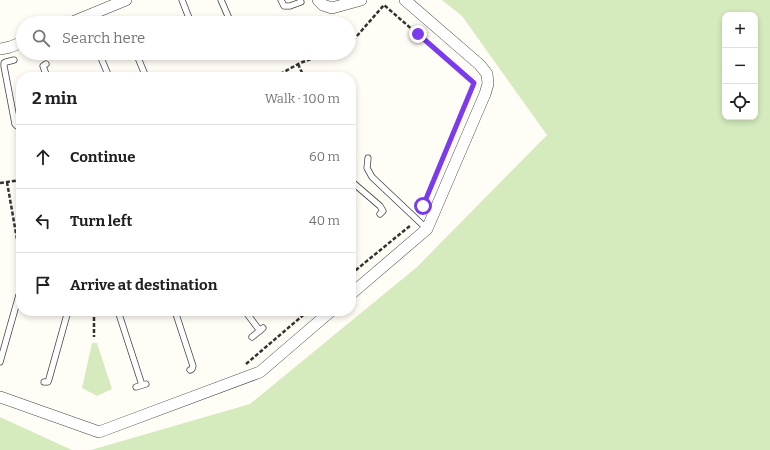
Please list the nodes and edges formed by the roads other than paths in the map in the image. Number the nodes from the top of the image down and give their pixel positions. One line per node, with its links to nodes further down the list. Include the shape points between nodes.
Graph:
1 (126, 0): 9 (street)
2 (182, 0): 10 (lane)
3 (221, 0): 11 (lane)
4 (281, 0): 8 (lane, via 287,7)
5 (318, 0): 6 (street, via 332,8)
6 (361, 0)
7 (405, 0): 25 (street, via 480,65 487,74 488,84 486,94)
8 (301, 2)
9 (87, 16)
10 (188, 16)
11 (228, 16)
12 (16, 45): 13 (street)
13 (0, 49)
14 (14, 60): 21 (lane, via 4,63 4,72)
15 (102, 60): 19 (lane)
16 (139, 60): 20 (lane)
17 (46, 64): 18 (lane, via 43,66)
18 (45, 72)
19 (107, 72)
20 (144, 72)
21 (16, 125)
22 (368, 158): 25 (lane, via 367,168 372,177)
23 (356, 185): 24 (lane, via 380,206)
24 (380, 214)
25 (427, 228): 26 (street)
26 (356, 290)
27 (16, 306): 34 (lane)
28 (67, 316): 36 (lane, via 48,382)
29 (120, 316): 37 (lane, via 144,384)
30 (177, 316): 35 (lane, via 193,366)
31 (249, 316): 33 (lane, via 262,330)
32 (325, 316): 38 (street, via 260,372 99,432)
33 (252, 337)
34 (0, 362)
35 (190, 370)
36 (44, 382)
37 (136, 387)
38 (0, 397)

